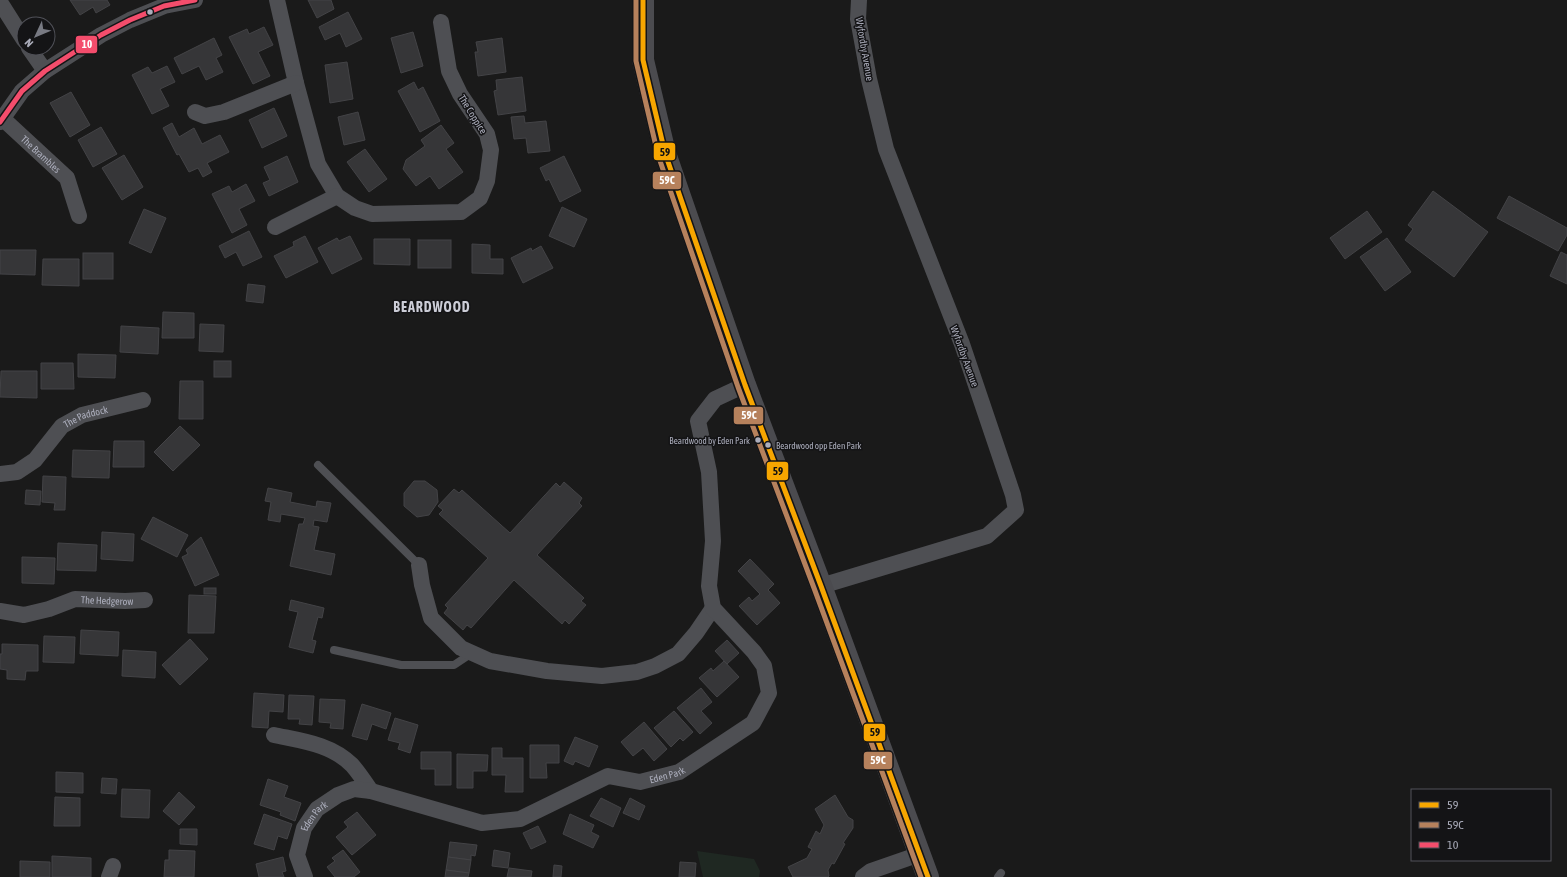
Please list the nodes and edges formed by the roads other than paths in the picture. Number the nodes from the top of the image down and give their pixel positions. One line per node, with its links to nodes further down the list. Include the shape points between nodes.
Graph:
1 (195, 0): 6 (street)
2 (277, 0): 11 (street, The Coppice)
3 (643, 0): 17 (highway, via 643,60 665,154)
4 (859, 0): 22 (street, Wyfordby Avenue, via 858,19 886,149 962,344 1016,510 987,536)
5 (0, 2): 8 (street)
6 (163, 3): 10 (street, via 101,35)
7 (442, 22): 14 (street, The Coppice, via 449,71 460,94 487,134 491,150 487,181 480,198 461,212 372,214 355,208)
8 (16, 27)
9 (35, 56): 10 (street)
10 (45, 71): 13 (street, via 22,91)
11 (296, 83): 12 (street, via 224,112 205,116); 14 (street, The Coppice, via 318,164)
12 (195, 112)
13 (1, 120): 15 (street, The Brambles, via 67,178)
14 (337, 196): 16 (street)
15 (79, 216)
16 (275, 226)
17 (745, 385): 22 (highway); 24 (street, via 714,399 698,421 709,472 713,540 709,586)
18 (143, 400): 20 (street, The Paddock, via 82,415 62,426 35,460 17,472)
19 (318, 465): 21 (lane)
20 (0, 474)
21 (419, 565): 27 (street, via 431,618 461,648)
22 (821, 586): 30 (highway)
23 (145, 600): 25 (street, The Hedgerow, via 75,599 24,616)
24 (713, 608): 27 (street, via 678,654 656,666 637,672 602,676 547,671 490,661); 29 (street, Eden Park, via 764,666 769,692 753,723 679,772 640,782 608,776 520,819 482,823)
25 (0, 611)
26 (334, 650): 27 (lane, via 401,665 454,665)
27 (472, 653)
28 (274, 735): 29 (street, via 324,746 338,753 353,766)
29 (371, 791): 31 (street, Eden Park, via 354,789 338,795 317,809 304,828 298,855)
30 (920, 854): 32 (street, via 871,871); 33 (highway)
31 (304, 877)
32 (863, 877)
33 (928, 877)

